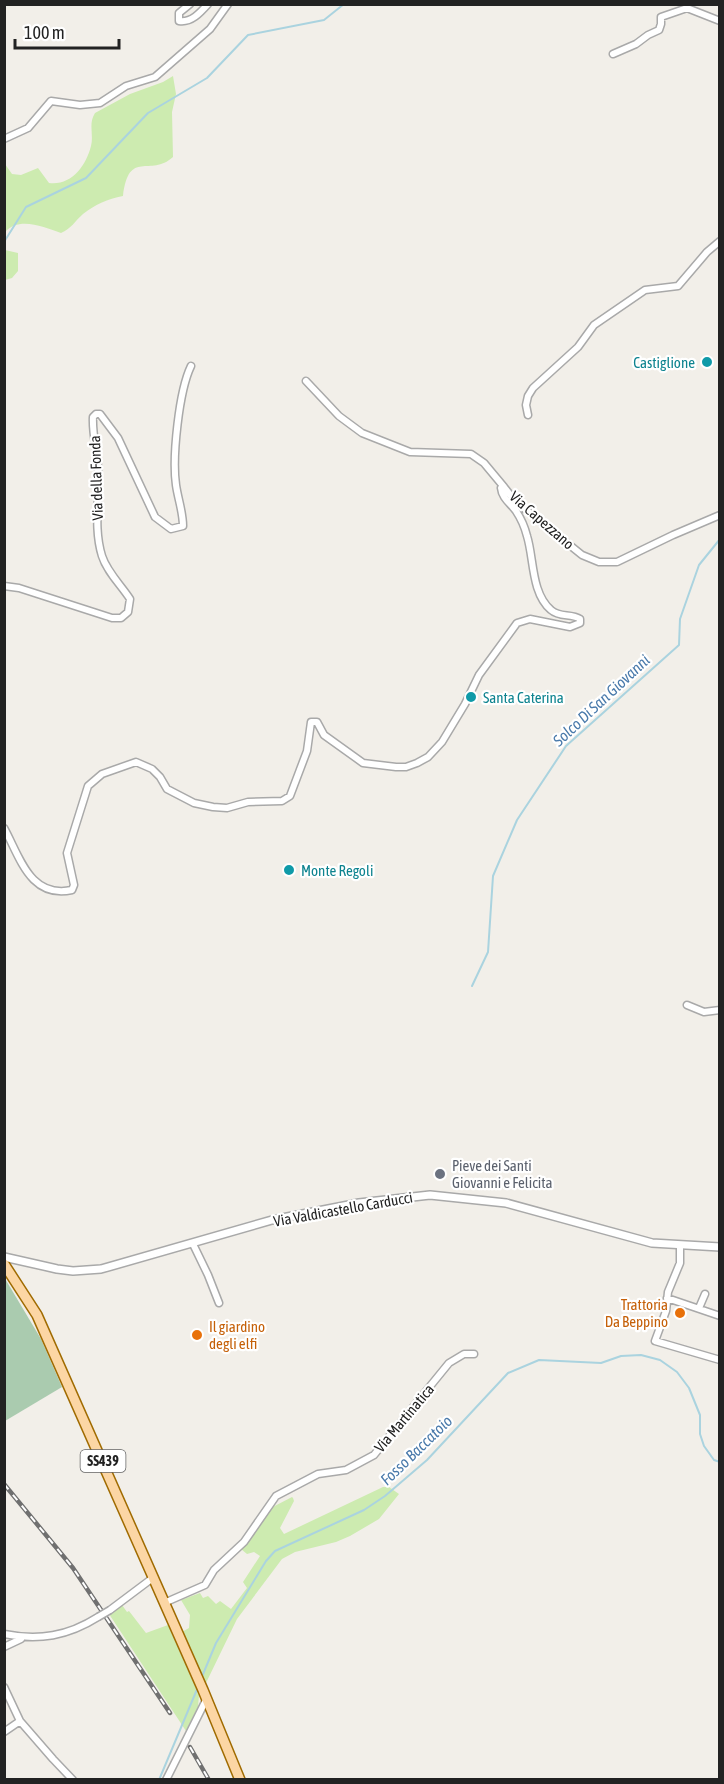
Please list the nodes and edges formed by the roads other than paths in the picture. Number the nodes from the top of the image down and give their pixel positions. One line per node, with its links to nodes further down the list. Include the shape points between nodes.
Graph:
1 (190, 4): 2 (street, via 179,13 179,21 192,18)
2 (208, 4)
3 (228, 4): 6 (street, via 210,29 155,77 126,86 100,103 51,101 28,128)
4 (720, 21): 5 (street, via 687,8 680,10 661,17 659,30)
5 (612, 54)
6 (4, 139)
7 (720, 241): 10 (street, via 678,286 645,290 594,326 578,347 533,388 526,405)
8 (191, 366): 13 (street, Via della Fonda, via 181,402 176,448 175,483 183,526 171,529 155,517 118,438 100,414 93,417 99,540 106,566 130,599 128,612 121,618 112,618)
9 (306, 381): 11 (street, via 339,416 362,433 410,452 471,454)
10 (528, 416)
11 (504, 487): 12 (street, Via Capezzano, via 515,501 582,555 599,562 617,562); 14 (street, Via Capezzano, via 501,492 516,510 527,533 536,582 546,605 560,615 577,617 580,623 570,627 530,619 517,623 479,675 442,742 428,757 406,767 363,763 324,735 317,722 311,722 305,757 290,796 282,801 248,802 227,808 194,803 167,789 152,770 130,763 102,774 88,786 68,853 74,885 64,892 35,882 28,875)
12 (720, 515)
13 (4, 586)
14 (4, 828)
15 (687, 1005): 16 (street, via 704,1012)
16 (720, 1010)
17 (193, 1244): 18 (street, Via Valdicastello Carducci, via 312,1212 430,1195 506,1203 630,1238); 20 (street, Via Valdicastello Carducci, via 87,1271 57,1269); 24 (street)
18 (680, 1246): 19 (street, Via Valdicastello Carducci); 23 (street, via 680,1263)
19 (720, 1247)
20 (4, 1257)
21 (4, 1264): 29 (main road, SS439, via 37,1315)
22 (705, 1294): 25 (street)
23 (667, 1298): 25 (street); 28 (street, via 655,1341)
24 (219, 1303)
25 (699, 1308): 26 (street)
26 (720, 1316)
27 (474, 1354): 30 (street, Via Martinatica, via 464,1354 449,1363 374,1455 346,1470 318,1474 276,1496 244,1542 214,1570 205,1585)
28 (720, 1360)
29 (154, 1577): 30 (main road, SS439); 32 (street, bridge, via 73,1632)
30 (165, 1603): 35 (main road, SS439)
31 (4, 1634): 32 (street)
32 (21, 1638): 33 (street)
33 (4, 1647)
34 (4, 1687): 36 (street)
35 (205, 1694): 39 (street); 40 (main road, SS439)
36 (20, 1721): 37 (street); 38 (street)
37 (4, 1732)
38 (73, 1779)
39 (166, 1779)
40 (240, 1779)

